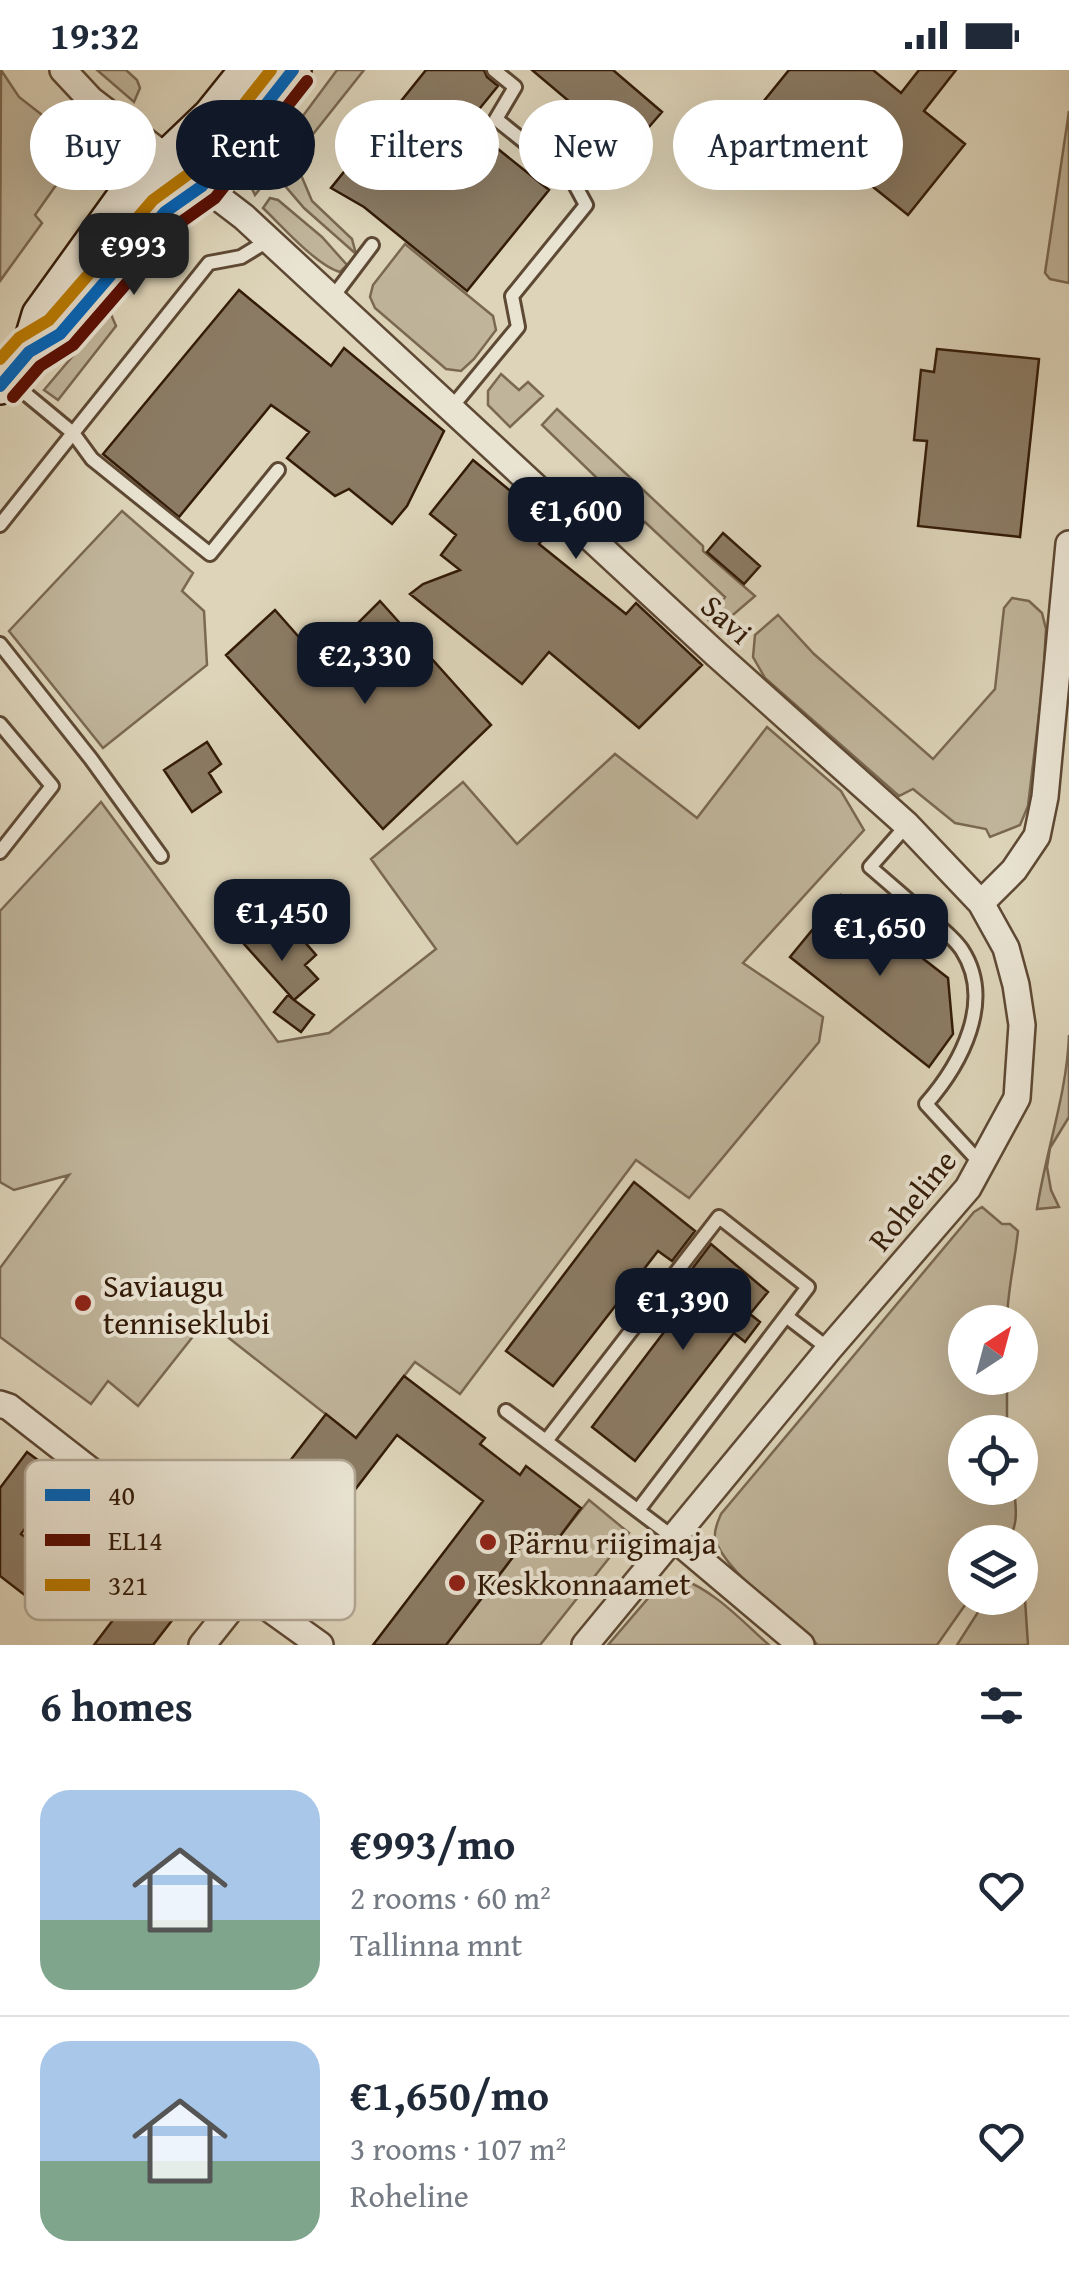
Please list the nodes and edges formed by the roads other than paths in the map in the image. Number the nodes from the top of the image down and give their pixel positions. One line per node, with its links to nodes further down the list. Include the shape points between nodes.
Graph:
1 (63, 70): 6 (street, Savi)
2 (248, 70): 6 (main road)
3 (293, 70): 5 (main road)
4 (494, 70): 14 (lane, via 515,86 496,119 573,181 586,204 512,296 518,326)
5 (269, 100)
6 (166, 159): 7 (street, Savi); 13 (main road, via 132,186 40,315)
7 (176, 166)
8 (196, 190): 13 (main road, via 165,212 60,334)
9 (207, 190): 10 (street, Savi)
10 (269, 240): 12 (street, Savi); 15 (lane, via 241,258 209,263)
11 (372, 246): 12 (lane)
12 (332, 298): 14 (street, Savi)
13 (12, 372): 15 (lane)
14 (451, 408): 21 (street, Savi)
15 (74, 433): 16 (lane, via 92,459 210,554); 17 (lane)
16 (278, 470)
17 (0, 526)
18 (1069, 544): 24 (street, via 1037,836)
19 (0, 644): 23 (lane)
20 (0, 724): 22 (lane, via 52,786)
21 (908, 825): 24 (street, Savi); 25 (lane, via 870,867 961,948 971,970 976,998 967,1040 926,1104)
22 (0, 852)
23 (161, 856)
24 (981, 903): 25 (street, Roheline, via 1006,948 1022,1025 1017,1098)
25 (982, 1165): 27 (street, Roheline)
26 (786, 1316): 27 (lane); 30 (lane, via 808,1287 719,1217); 32 (lane)
27 (829, 1350): 33 (street, Roheline)
28 (3, 1410): 31 (street)
29 (506, 1411): 30 (lane)
30 (546, 1440): 32 (lane)
31 (70, 1460)
32 (639, 1509): 33 (lane)
33 (674, 1538): 38 (street, Roheline); 39 (street)
34 (222, 1620): 36 (street)
35 (285, 1620): 37 (street)
36 (202, 1645)
37 (320, 1645)
38 (585, 1645)
39 (801, 1645)

